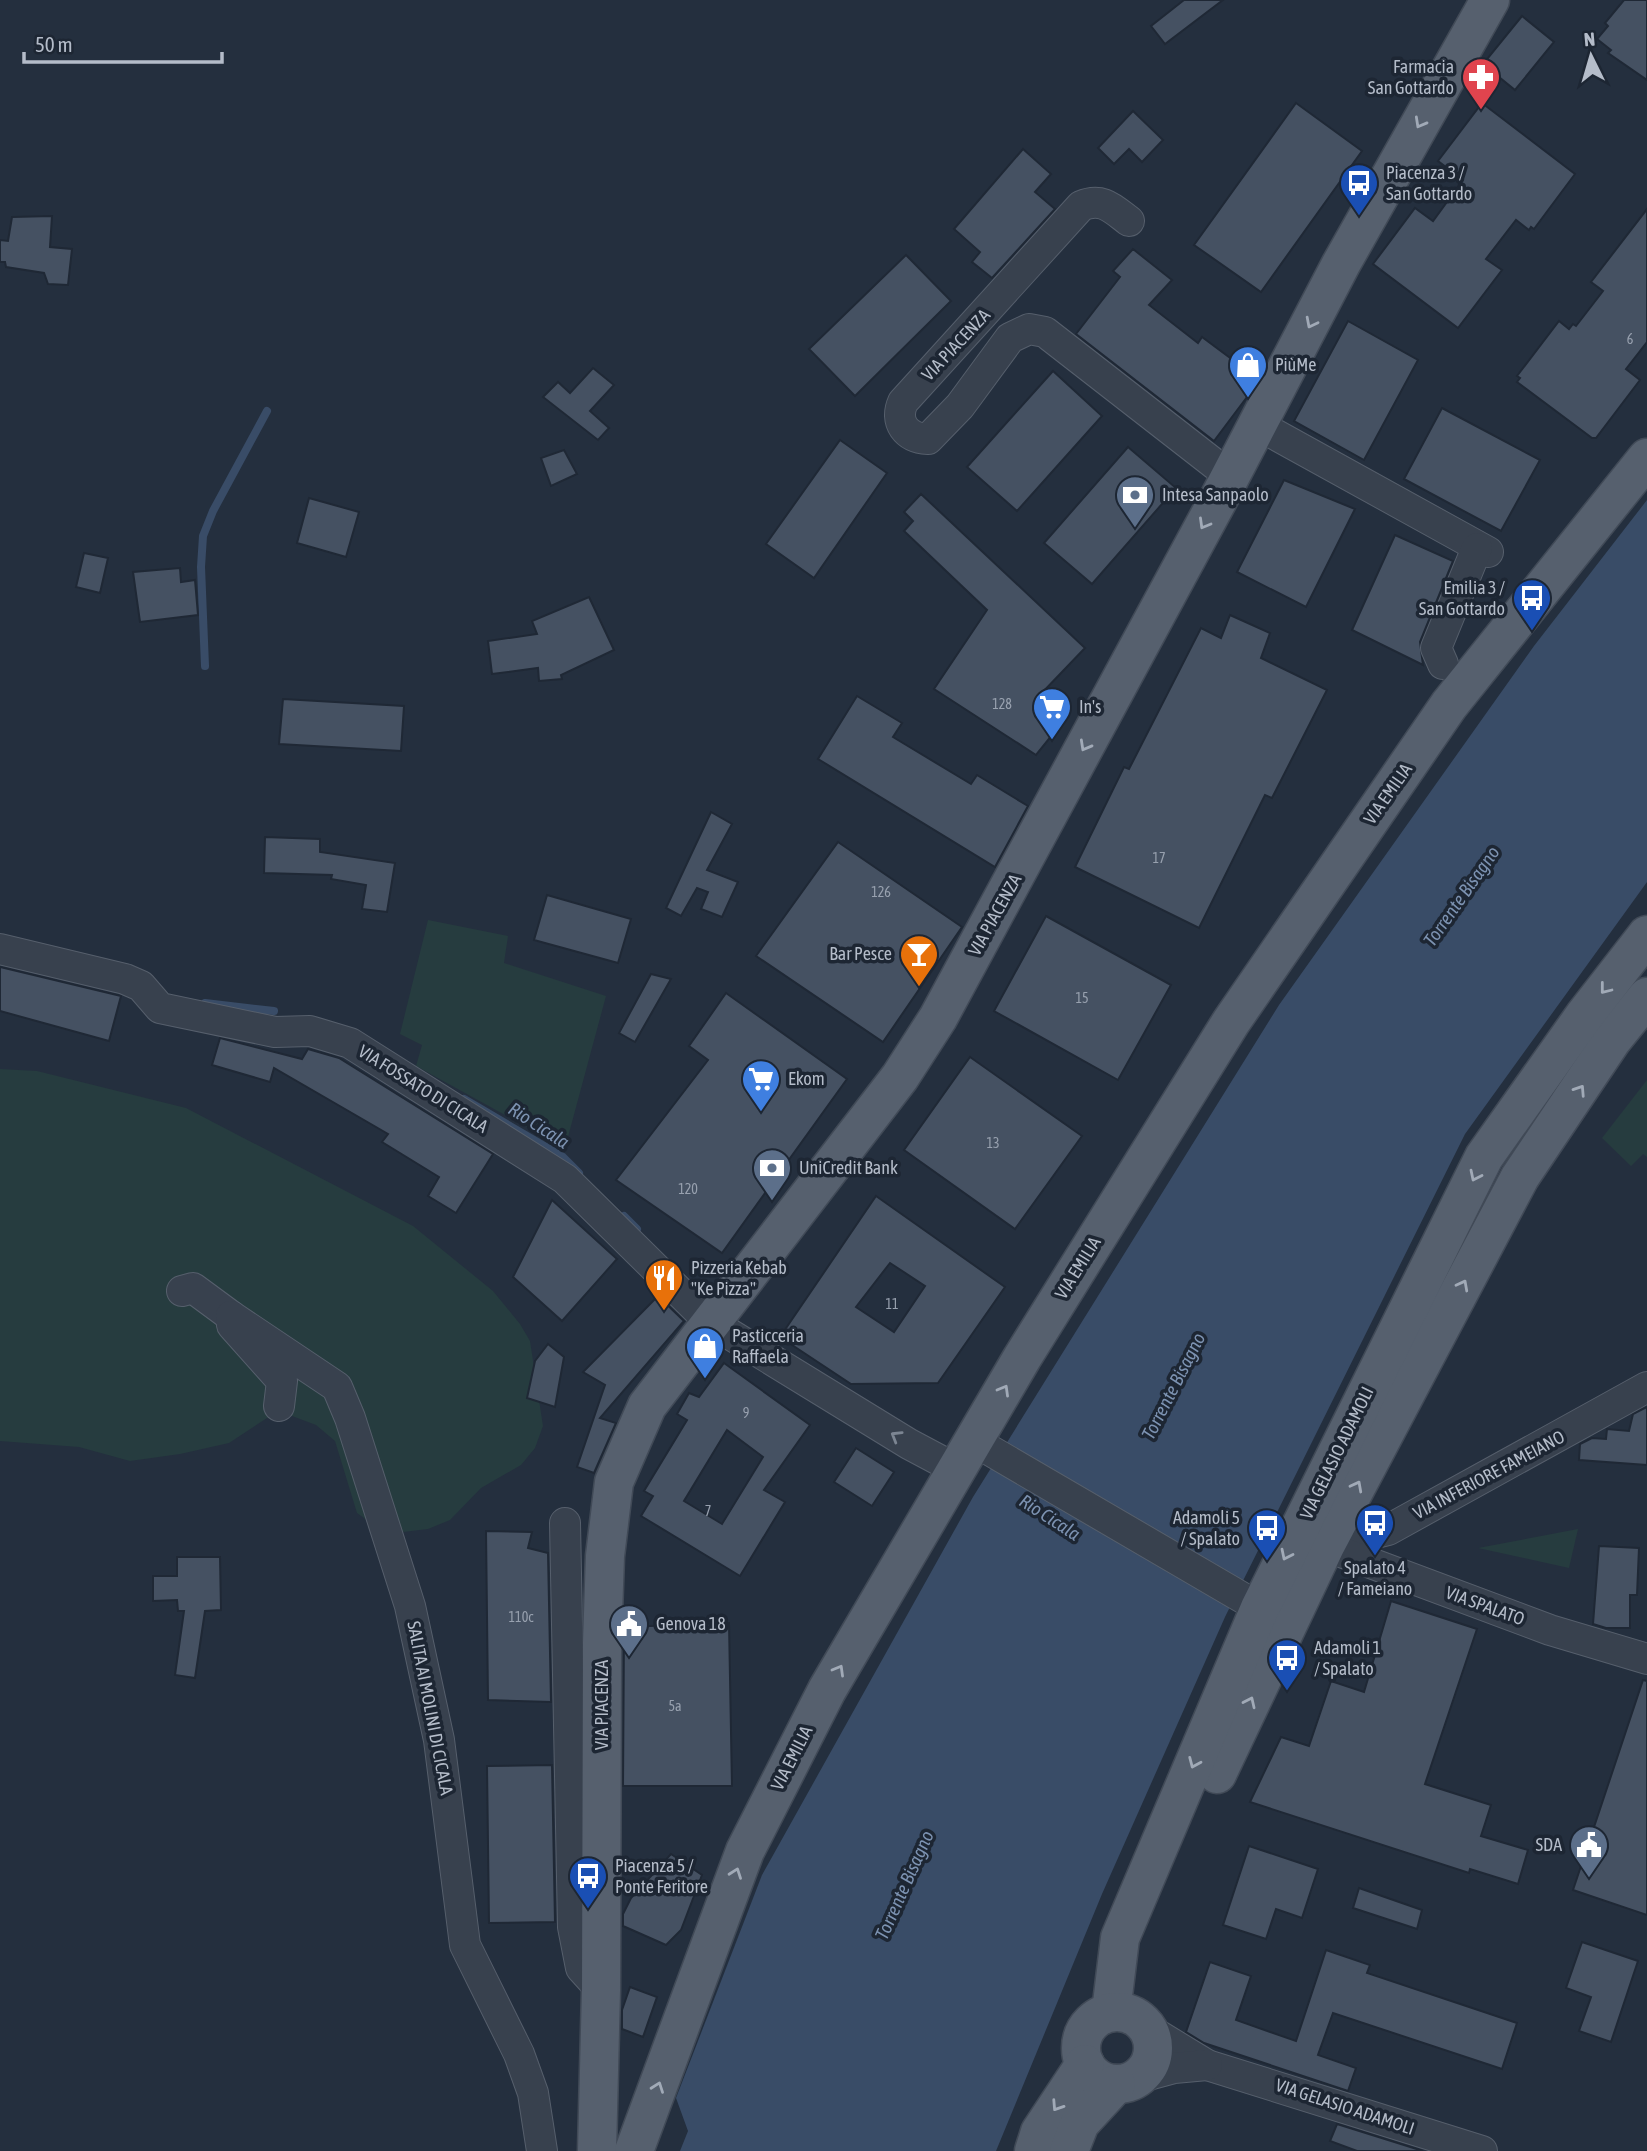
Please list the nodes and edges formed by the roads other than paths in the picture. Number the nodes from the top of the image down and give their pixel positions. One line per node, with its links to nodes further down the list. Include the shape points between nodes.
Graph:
1 (1490, 0): 3 (main road, VIA PIACENZA, one-way to 3, via 1341,264)
2 (1129, 221): 5 (street, VIA PIACENZA, via 1107,204 1094,201 1081,206 903,402 901,425 912,436 928,439 960,406 1010,338 1029,329 1045,332)
3 (1258, 425): 5 (main road, VIA PIACENZA); 6 (street, via 1483,550 1436,648)
4 (1647, 458): 15 (main road, VIA EMILIA, one-way to 4, via 1239,1010 1449,705)
5 (1230, 476): 12 (main road, VIA PIACENZA, one-way to 12, via 938,1018 900,1077)
6 (1443, 663)
7 (1647, 935): 18 (main road, VIA GELASIO ADAMOLI, one-way to 18, via 1484,1157)
8 (0, 949): 12 (street, VIA FOSSATO DI CICALA, via 125,979 141,986 160,1008 275,1032 310,1031 350,1044 565,1179)
9 (1647, 997): 17 (main road, VIA GELASIO ADAMOLI, one-way to 9, via 1520,1177 1612,1040)
10 (182, 1291): 11 (street, SALITA AI MOLINI DI CICALA, via 193,1288)
11 (231, 1316): 14 (street, SALITA AI MOLINI DI CICALA, via 232,1325 282,1381); 25 (street, SALITA AI MOLINI DI CICALA, via 337,1387 350,1418 413,1619 439,1740 465,1945 528,2080)
12 (710, 1322): 15 (street, one-way to 12, via 909,1444); 20 (main road, VIA PIACENZA, via 647,1406 614,1482 602,1643)
13 (1647, 1387): 17 (street, VIA INFERIORE FAMEIANO, via 1388,1530)
14 (279, 1406)
15 (977, 1455): 18 (street); 26 (main road, VIA EMILIA, one-way to 15, via 745,1850 827,1690)
16 (565, 1524): 20 (street, VIA PIACENZA, via 573,1927 581,1968)
17 (1325, 1546): 19 (street, VIA SPALATO, via 1550,1630); 21 (main road, VIA GELASIO ADAMOLI, one-way to 17, via 1142,1960 1156,1915 1201,1808)
18 (1251, 1603): 21 (main road, VIA GELASIO ADAMOLI, one-way to 21, via 1121,1938)
19 (1647, 1659)
20 (601, 1990): 24 (main road, VIA PIACENZA)
21 (1132, 2020): 22 (street, VIA GELASIO ADAMOLI); 23 (main road, VIA GELASIO ADAMOLI, via 1153,2054 1148,2067); 23 (main road, via 1097,2017 1083,2036 1081,2047)
22 (1206, 2066): 23 (street, VIA GELASIO ADAMOLI); 29 (street, VIA GELASIO ADAMOLI)
23 (1112, 2075): 27 (main road, VIA GELASIO ADAMOLI, one-way to 27, via 1040,2132); 28 (main road, VIA GELASIO ADAMOLI, via 1080,2123)
24 (597, 2137): 26 (main road, VIA PIACENZA)
25 (542, 2151)
26 (634, 2151)
27 (1034, 2151)
28 (1069, 2151)
29 (1482, 2151)

